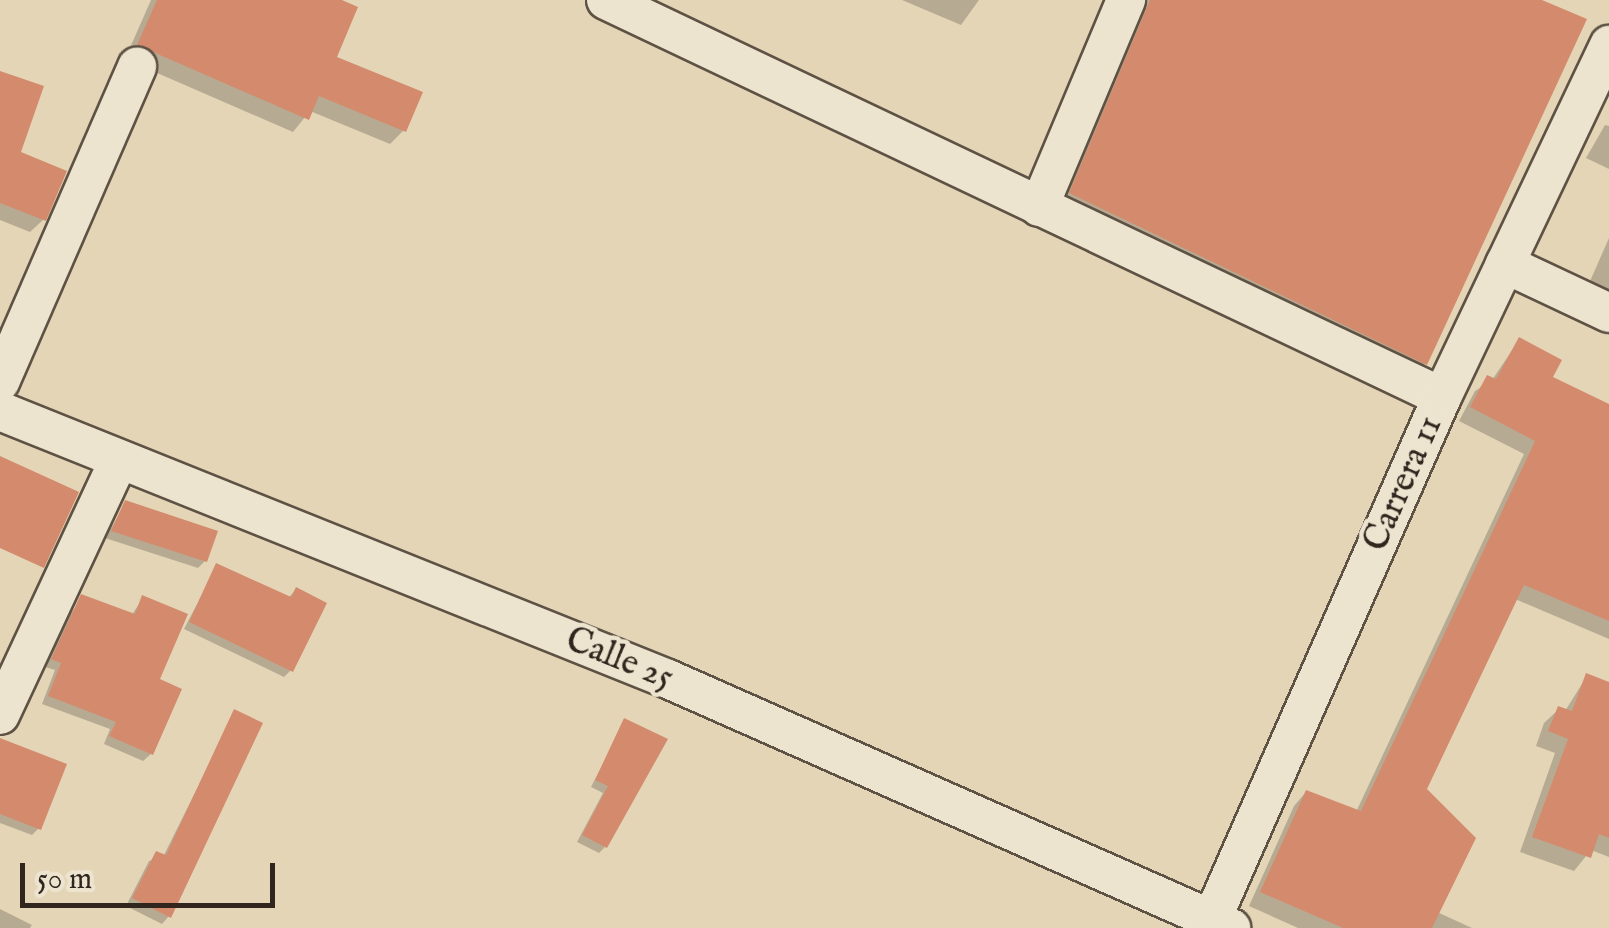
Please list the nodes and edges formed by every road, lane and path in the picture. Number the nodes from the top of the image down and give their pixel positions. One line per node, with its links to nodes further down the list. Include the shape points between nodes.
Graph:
1 (606, 0): 5 (street)
2 (1126, 0): 5 (street)
3 (1609, 45): 6 (street, Carrera 11)
4 (137, 67): 8 (street)
5 (1039, 208): 9 (street)
6 (1505, 264): 7 (street); 9 (street, Carrera 11)
7 (1609, 313)
8 (0, 382)
9 (1442, 397): 13 (street, Carrera 11)
10 (0, 411): 11 (street, Calle 25)
11 (119, 460): 12 (street); 13 (street, Calle 25, via 668,679)
12 (0, 715)
13 (1217, 925)

